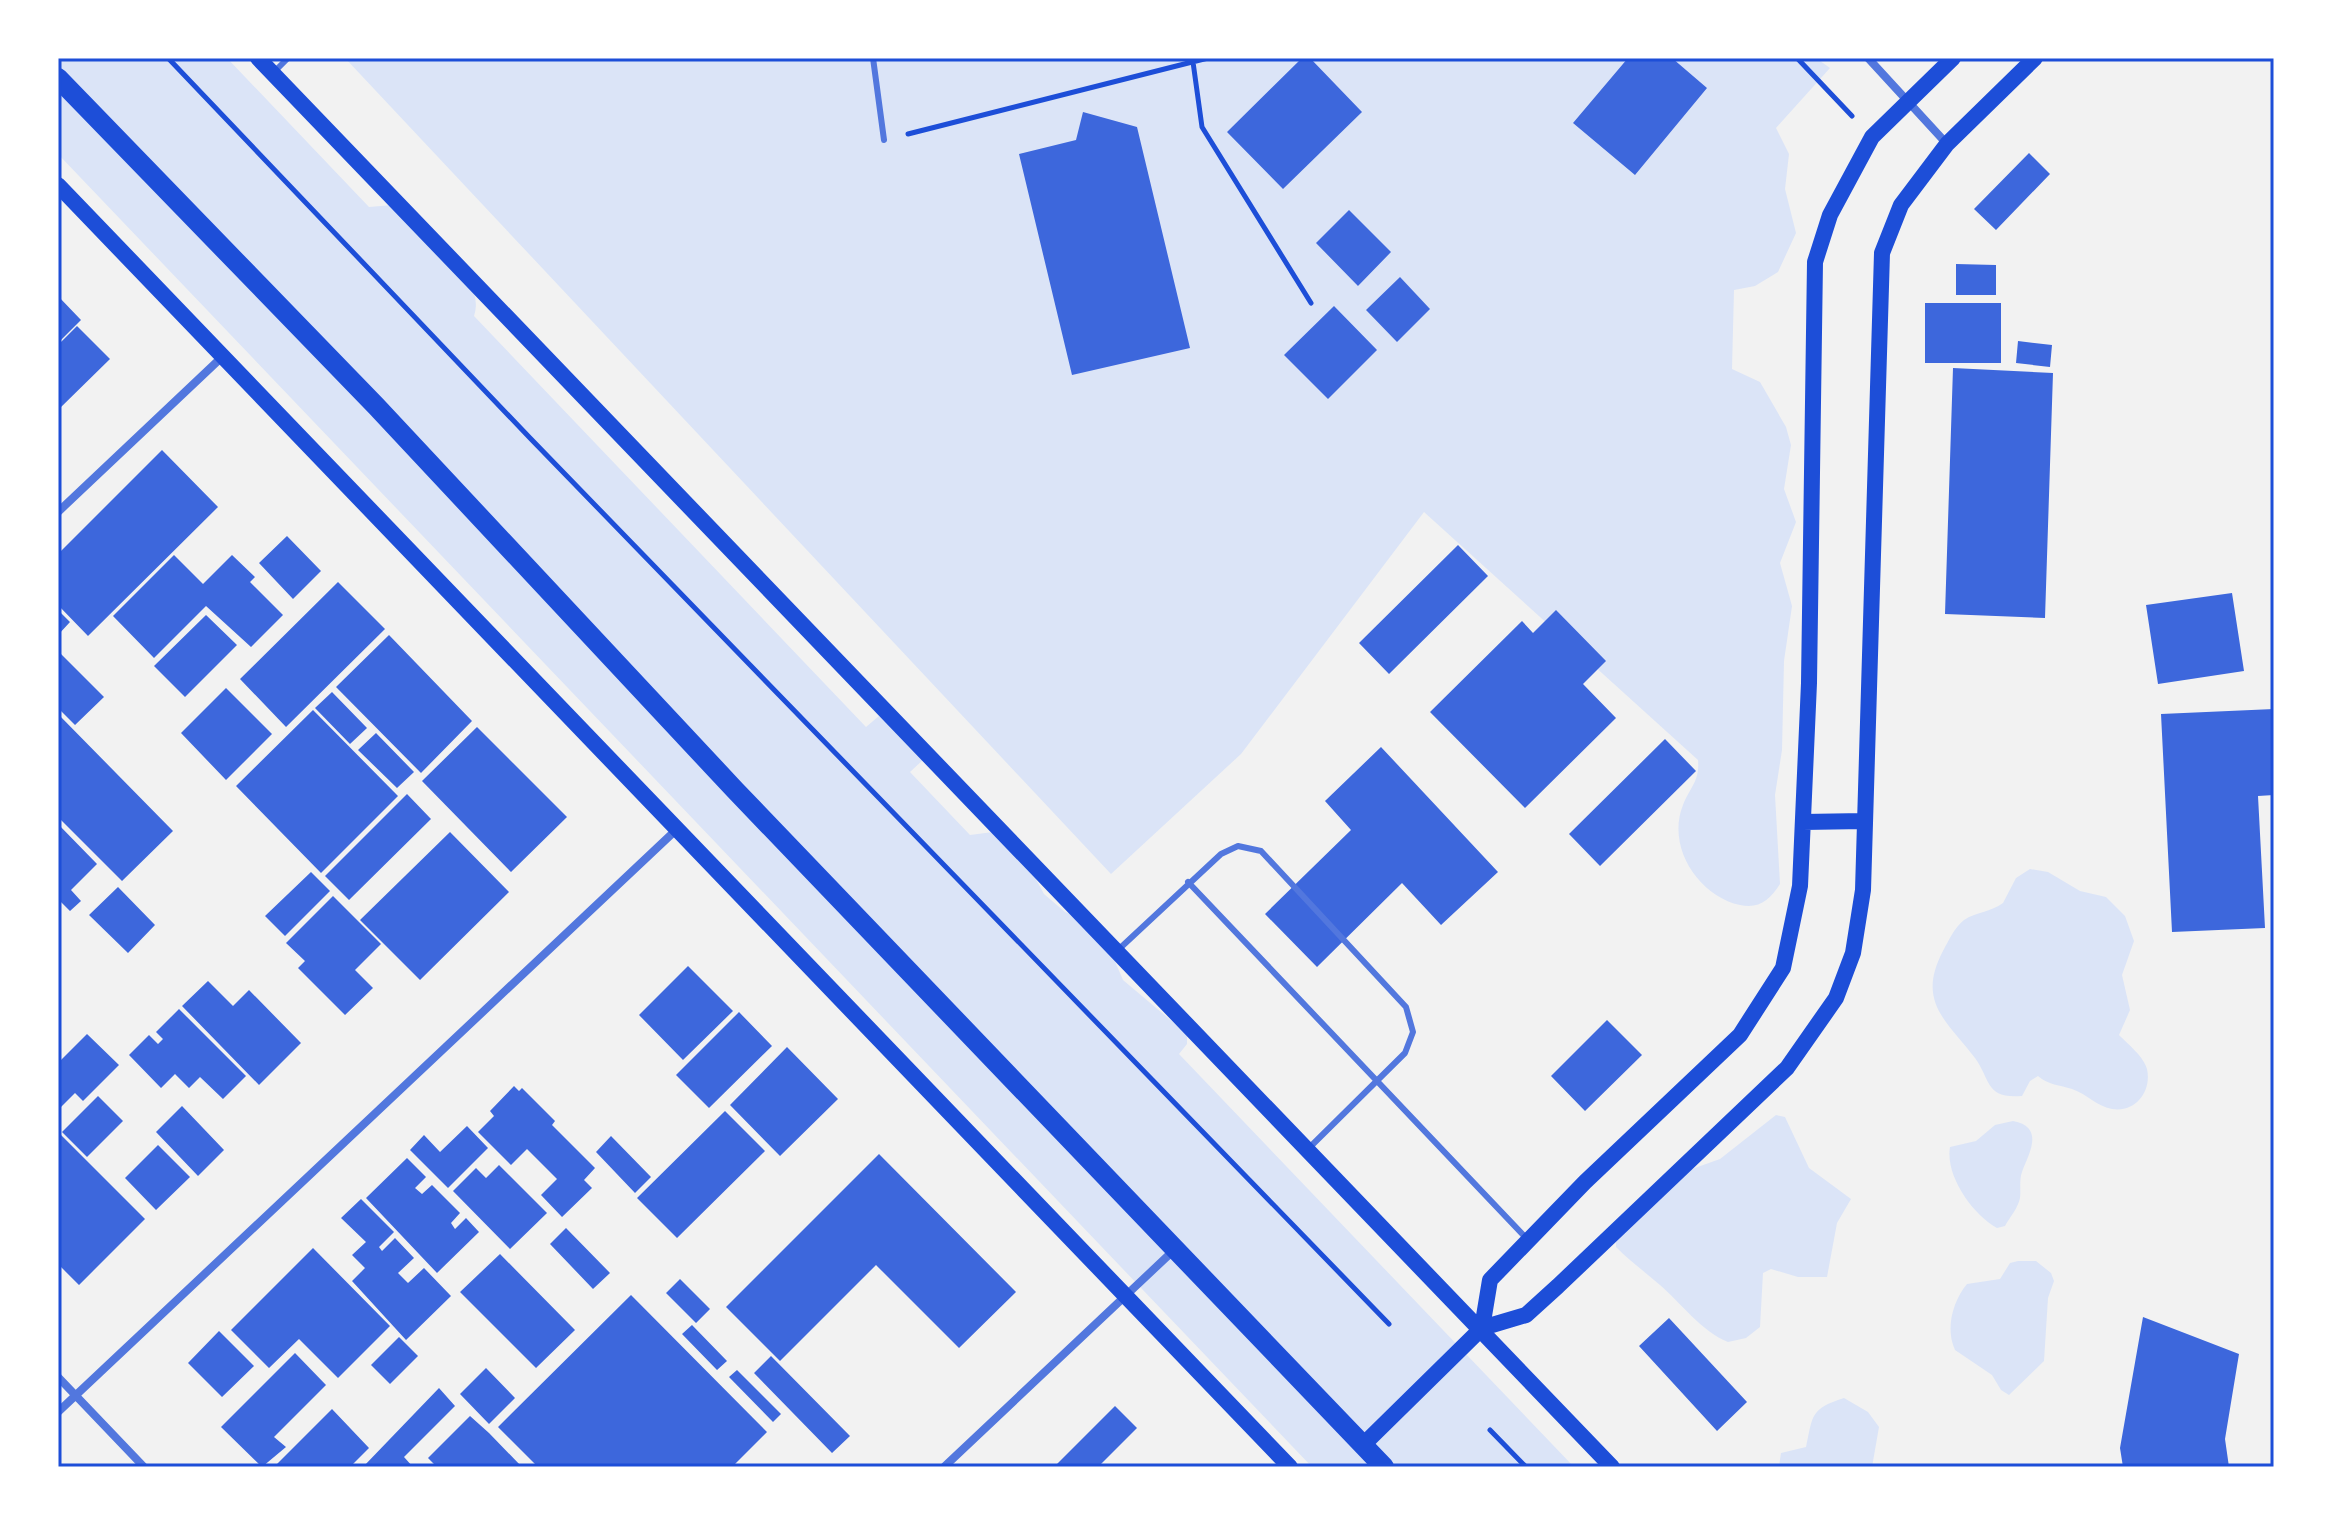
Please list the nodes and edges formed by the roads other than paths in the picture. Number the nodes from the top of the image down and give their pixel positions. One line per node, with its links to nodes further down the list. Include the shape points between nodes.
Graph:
1 (258, 58): 7 (main road)
2 (288, 58): 7 (lane)
3 (873, 58): 10 (lane)
4 (1868, 58): 9 (street)
5 (1953, 58): 9 (main road)
6 (2035, 58): 11 (main road)
7 (273, 73): 19 (main road)
8 (58, 78): 23 (main road)
9 (1909, 102): 11 (street); 16 (main road, via 1872,137 1830,215 1815,262)
10 (884, 140)
11 (1947, 144): 15 (main road, via 1901,205 1882,253)
12 (58, 185): 13 (main road)
13 (222, 357): 14 (street); 17 (main road)
14 (58, 512)
15 (1864, 821): 16 (main road); 25 (main road, via 1863,890 1853,953 1836,998 1787,1068 1526,1315)
16 (1803, 822): 22 (main road, via 1800,886 1783,968 1740,1035)
17 (676, 830): 24 (main road); 27 (street)
18 (1188, 882): 19 (lane); 20 (lane); 20 (lane, via 1238,846 1261,851 1295,885 1406,1007 1413,1032 1405,1053)
19 (1117, 951): 21 (main road)
20 (1378, 1081): 21 (lane); 22 (lane)
21 (1308, 1149): 25 (main road)
22 (1527, 1239): 25 (main road, via 1490,1280)
23 (1175, 1249): 24 (street); 29 (main road)
24 (1123, 1296): 31 (street); 32 (main road)
25 (1482, 1328): 29 (main road); 34 (main road)
26 (58, 1377): 27 (street)
27 (75, 1395): 28 (street); 30 (street)
28 (58, 1412)
29 (1363, 1445): 33 (main road)
30 (144, 1467)
31 (944, 1467)
32 (1290, 1467)
33 (1384, 1467)
34 (1612, 1467)

